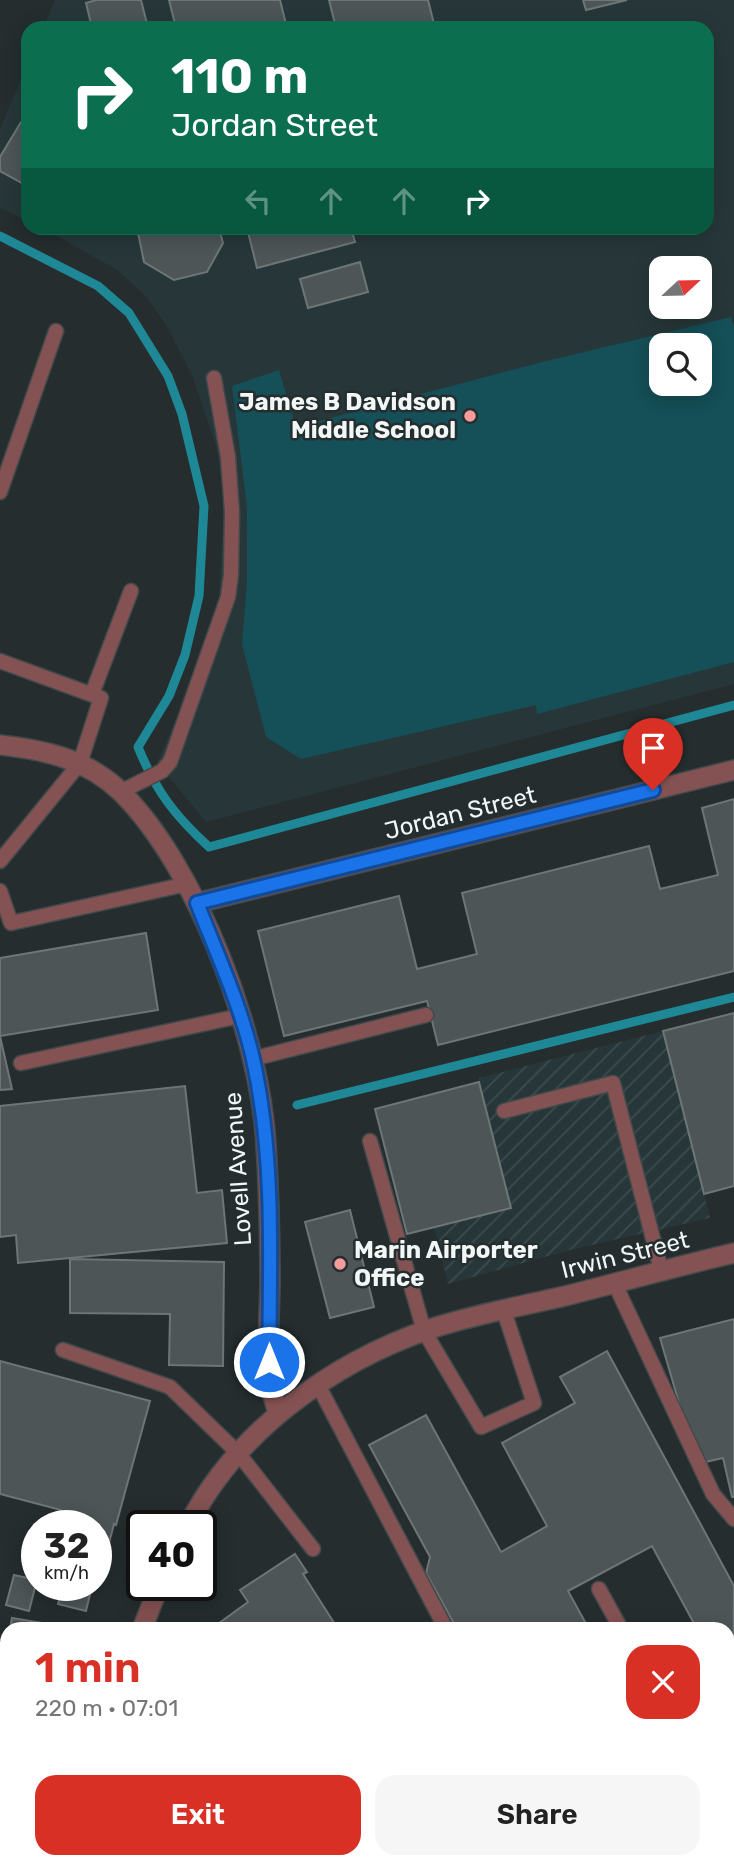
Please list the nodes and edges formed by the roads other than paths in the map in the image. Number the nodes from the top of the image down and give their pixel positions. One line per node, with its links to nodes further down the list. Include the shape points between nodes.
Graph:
1 (56, 331): 3 (lane)
2 (214, 378): 10 (lane, via 233,512 228,597 170,762 162,771)
3 (0, 492)
4 (131, 592): 6 (lane)
5 (0, 661): 6 (lane)
6 (92, 694): 8 (lane, via 101,698)
7 (0, 745): 8 (street, Lovell Avenue, via 45,750)
8 (80, 764): 10 (street, Lovell Avenue); 11 (lane)
9 (734, 769): 14 (street, Jordan Street)
10 (120, 792): 12 (street, Lovell Avenue)
11 (0, 861)
12 (187, 884): 13 (lane, via 11,923); 14 (street, Lovell Avenue)
13 (0, 891)
14 (197, 903): 16 (street, Lovell Avenue)
15 (426, 1015): 17 (lane)
16 (240, 1016): 17 (street, Lovell Avenue); 18 (lane)
17 (253, 1059): 28 (street, Lovell Avenue, via 266,1153 269,1388)
18 (21, 1063)
19 (504, 1111): 22 (lane, via 613,1083)
20 (370, 1141): 25 (lane)
21 (734, 1253): 22 (street, Irwin Street)
22 (661, 1270): 23 (street, Irwin Street)
23 (615, 1284): 24 (street, Irwin Street); 31 (lane, via 713,1494)
24 (504, 1311): 25 (street, Irwin Street); 25 (lane, via 534,1403 481,1427)
25 (424, 1331): 27 (street, Irwin Street, via 366,1356)
26 (63, 1350): 29 (lane, via 170,1387)
27 (318, 1385): 28 (street, Irwin Street); 36 (lane)
28 (278, 1413): 29 (street, Irwin Street)
29 (239, 1454): 30 (street, Irwin Street); 32 (lane)
30 (196, 1510)
31 (734, 1519)
32 (313, 1549)
33 (599, 1589): 37 (lane)
34 (153, 1601): 35 (street)
35 (145, 1622)
36 (442, 1622)
37 (617, 1622)

